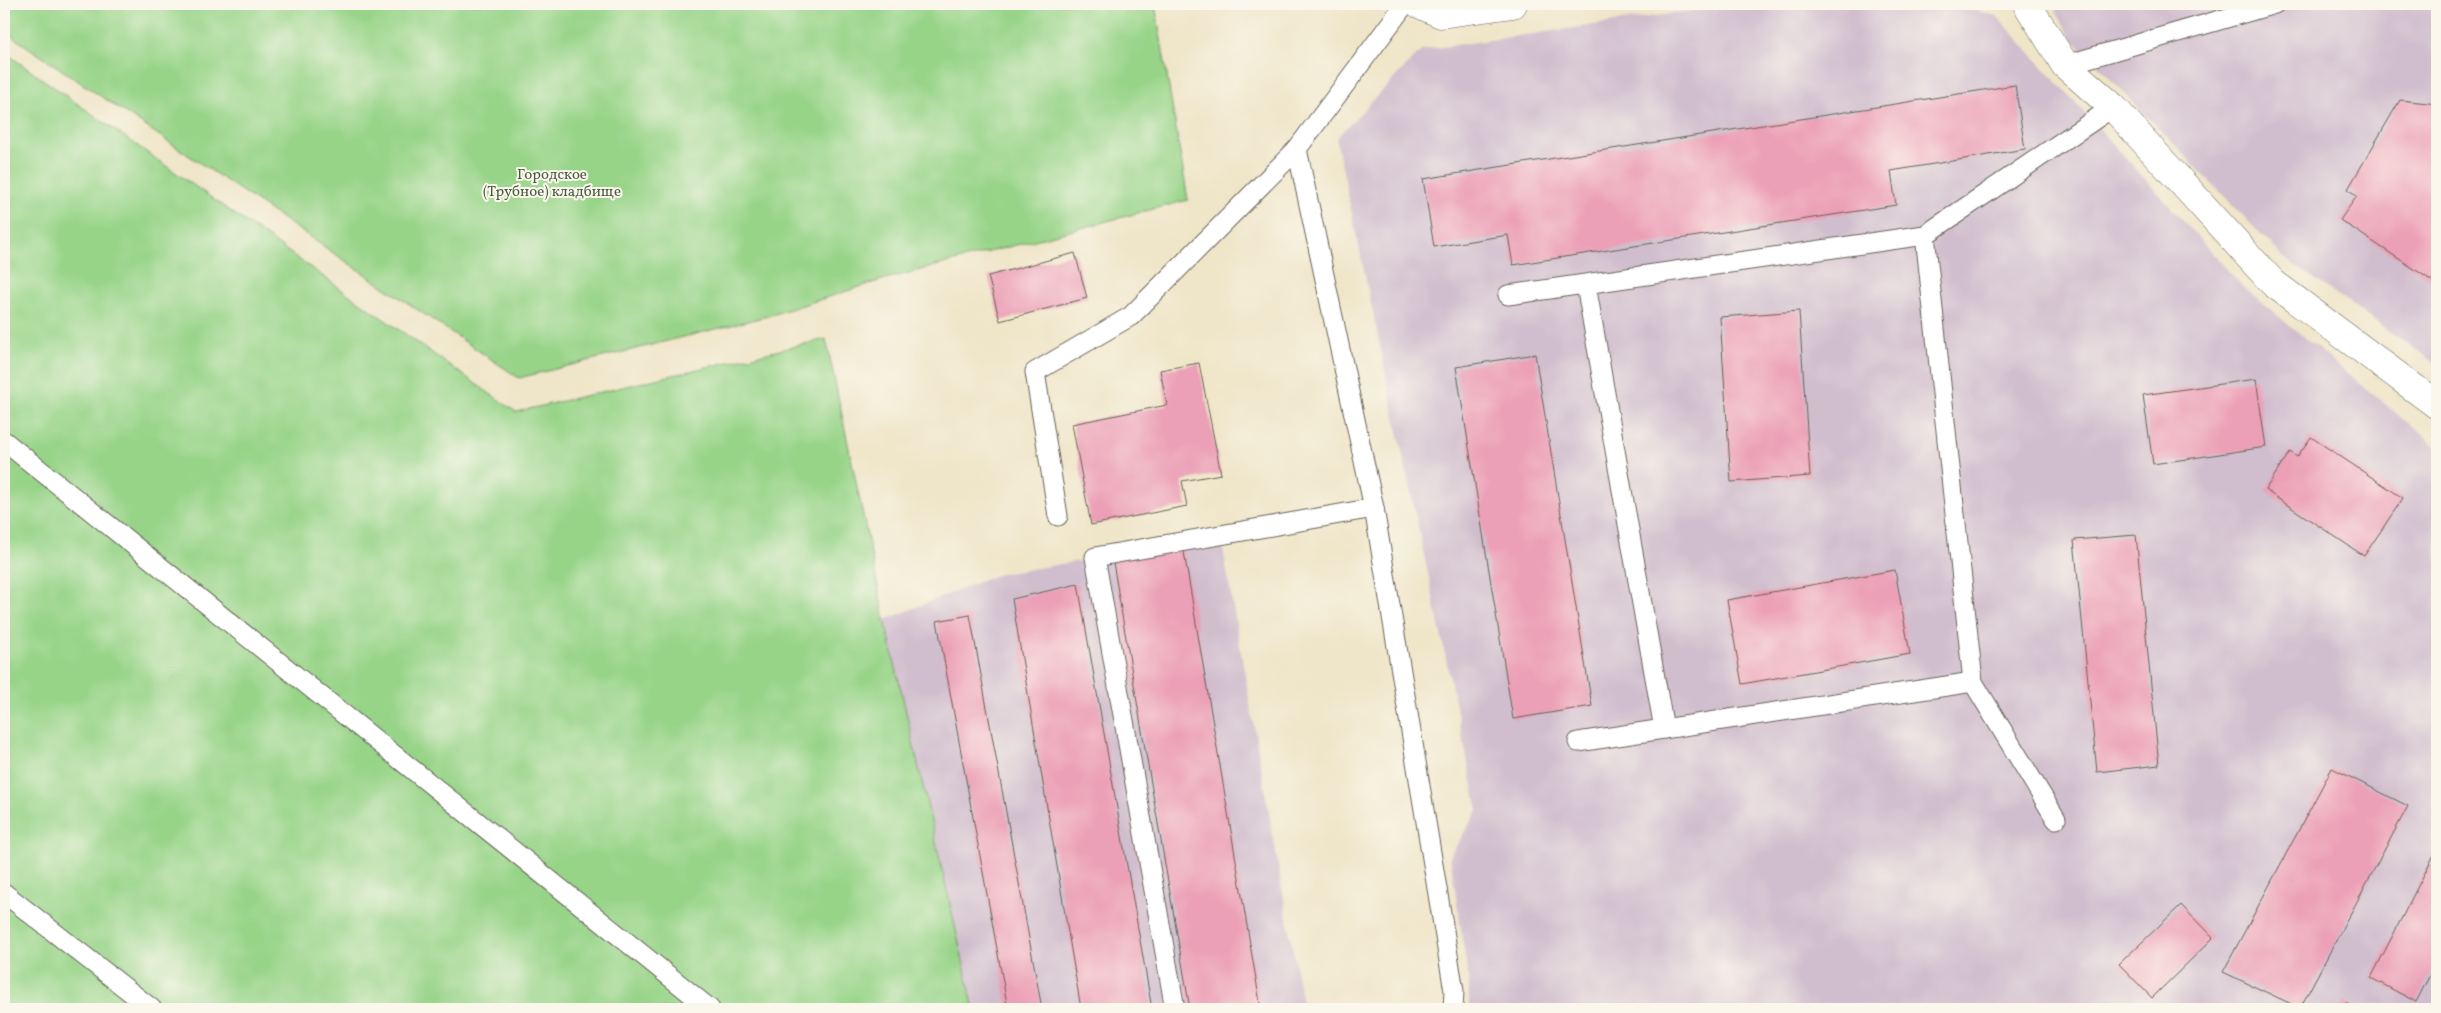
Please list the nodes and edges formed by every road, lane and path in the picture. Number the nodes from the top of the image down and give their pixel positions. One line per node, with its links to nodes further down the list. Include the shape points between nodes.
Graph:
1 (1405, 4): 8 (lane)
2 (1419, 4): 3 (street, via 1441,14)
3 (1513, 4)
4 (2027, 4): 6 (street)
5 (2275, 4): 6 (lane)
6 (2065, 65): 7 (street)
7 (2113, 107): 9 (lane); 12 (street, via 2273,283)
8 (1297, 149): 14 (lane); 15 (lane, via 1131,316 1035,372)
9 (1925, 235): 10 (lane); 16 (lane)
10 (1586, 285): 11 (lane); 17 (lane)
11 (1508, 296)
12 (2437, 405)
13 (4, 441): 22 (lane)
14 (1374, 508): 23 (lane, via 1095,556); 24 (lane, via 1454,991)
15 (1058, 516)
16 (1973, 682): 17 (lane); 19 (lane)
17 (1664, 729): 18 (lane)
18 (1578, 742)
19 (2056, 819)
20 (4, 893): 21 (lane)
21 (152, 1009)
22 (710, 1009)
23 (1175, 1009)
24 (1453, 1009)

